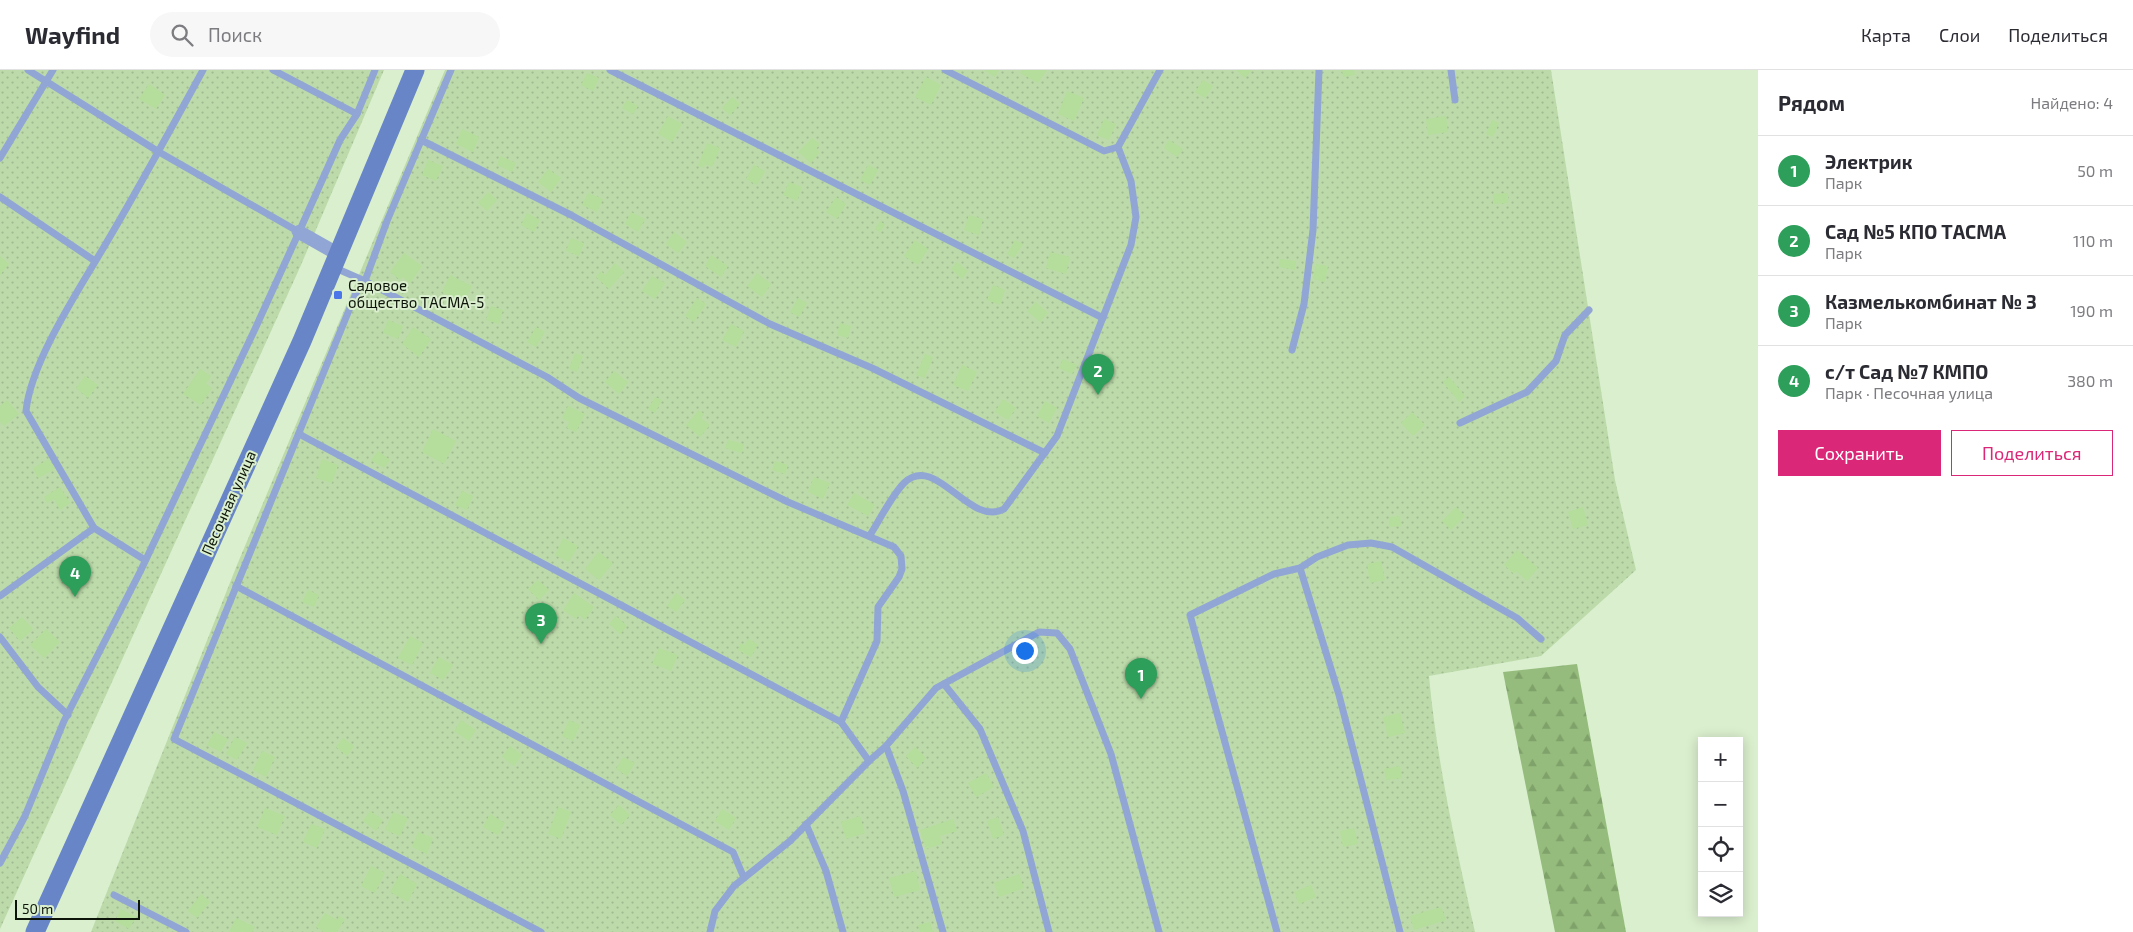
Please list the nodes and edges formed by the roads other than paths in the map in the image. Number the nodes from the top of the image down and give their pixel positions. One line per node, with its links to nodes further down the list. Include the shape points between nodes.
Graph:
1 (28, 70): 13 (lane)
2 (53, 70): 13 (lane)
3 (203, 70): 18 (lane)
4 (273, 70): 15 (lane)
5 (375, 70): 15 (lane)
6 (415, 70): 23 (main road, Песочная улица)
7 (451, 70): 16 (lane)
8 (610, 70): 26 (lane)
9 (945, 70): 17 (lane, via 1104,150)
10 (1160, 70): 17 (lane)
11 (1319, 70): 27 (lane, via 1313,230 1304,304)
12 (1451, 70): 14 (lane)
13 (47, 81): 18 (lane); 19 (lane)
14 (1455, 100)
15 (356, 114): 21 (lane, via 340,140)
16 (421, 140): 24 (lane); 30 (lane, via 571,215 770,324 872,368)
17 (1118, 147): 26 (lane, via 1131,181 1136,217 1131,245)
18 (159, 152): 21 (lane); 22 (lane)
19 (0, 158)
20 (0, 198): 22 (lane)
21 (299, 232): 23 (street); 33 (lane)
22 (95, 261): 31 (lane, via 50,342 28,392 26,410)
23 (335, 261): 24 (lane); 48 (main road, Песочная улица, via 302,341)
24 (366, 281): 29 (lane, via 356,293); 32 (lane, via 547,377 580,398 788,502)
25 (1589, 310): 28 (lane, via 1565,335 1556,361 1527,392)
26 (1102, 318): 30 (lane, via 1057,436)
27 (1292, 350)
28 (1460, 424)
29 (299, 434): 35 (lane); 41 (lane)
30 (1045, 453): 32 (lane, via 1004,509 997,513 984,512 924,475 912,477 903,484)
31 (94, 528): 33 (lane); 36 (lane)
32 (870, 535): 41 (lane, via 894,547 901,556 902,569 878,606 877,641)
33 (145, 560): 40 (lane)
34 (1300, 568): 38 (lane, via 1317,556 1348,545 1371,543 1392,547 1517,618); 56 (lane, via 1274,574 1190,615); 57 (lane, via 1339,696)
35 (236, 586): 46 (lane, via 733,852); 50 (lane, via 174,739)
36 (0, 596)
37 (0, 637): 40 (lane, via 38,687)
38 (1541, 639)
39 (944, 684): 42 (lane, via 936,688); 54 (lane, via 980,729 1023,831); 55 (lane, via 1039,632 1057,633 1070,649 1111,754)
40 (68, 714): 45 (lane, via 25,816)
41 (841, 722): 43 (lane)
42 (886, 746): 43 (lane); 53 (lane)
43 (869, 760): 44 (lane)
44 (806, 824): 46 (lane); 52 (lane, via 826,871)
45 (0, 863)
46 (744, 878): 51 (lane, via 716,911)
47 (114, 895): 49 (lane)
48 (35, 932)
49 (186, 932)
50 (541, 932)
51 (710, 932)
52 (843, 932)
53 (943, 932)
54 (1049, 932)
55 (1159, 932)
56 (1277, 932)
57 (1400, 932)

